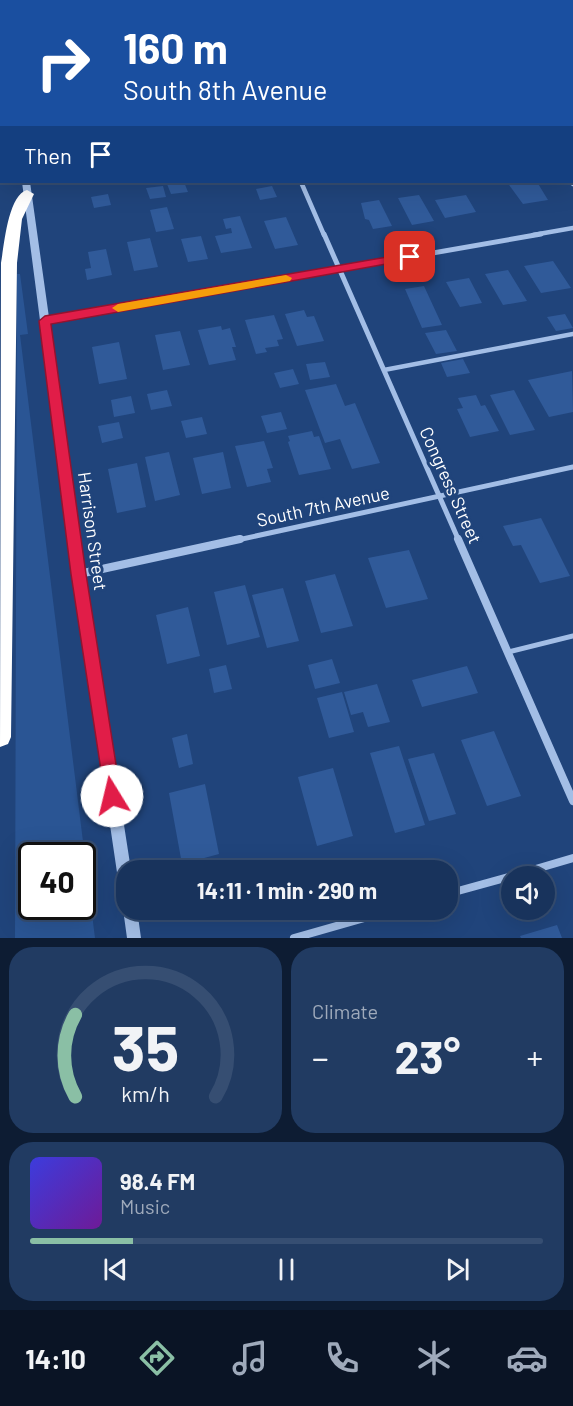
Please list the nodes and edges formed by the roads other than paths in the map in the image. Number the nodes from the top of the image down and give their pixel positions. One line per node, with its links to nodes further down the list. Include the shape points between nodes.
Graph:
1 (301, 183): 4 (street, Congress Street)
2 (26, 188): 5 (street, Harrison Street); 13 (highway, via 15,219 9,263)
3 (573, 228): 4 (street)
4 (339, 269): 5 (street); 7 (street, Congress Street)
5 (45, 321): 10 (street, Harrison Street)
6 (573, 334): 7 (lane)
7 (384, 370): 9 (street, Congress Street)
8 (573, 467): 9 (street, South 7th Avenue)
9 (439, 496): 10 (street, South 7th Avenue); 12 (street, Congress Street)
10 (78, 574): 16 (street, Harrison Street)
11 (573, 636): 12 (lane)
12 (508, 652): 14 (street, Congress Street)
13 (0, 737)
14 (573, 801)
15 (573, 858): 17 (street)
16 (122, 860)
17 (546, 866)
18 (501, 879): 19 (street)
19 (458, 891)
20 (132, 920): 22 (street)
21 (357, 920): 23 (street)
22 (134, 938)
23 (294, 938)

